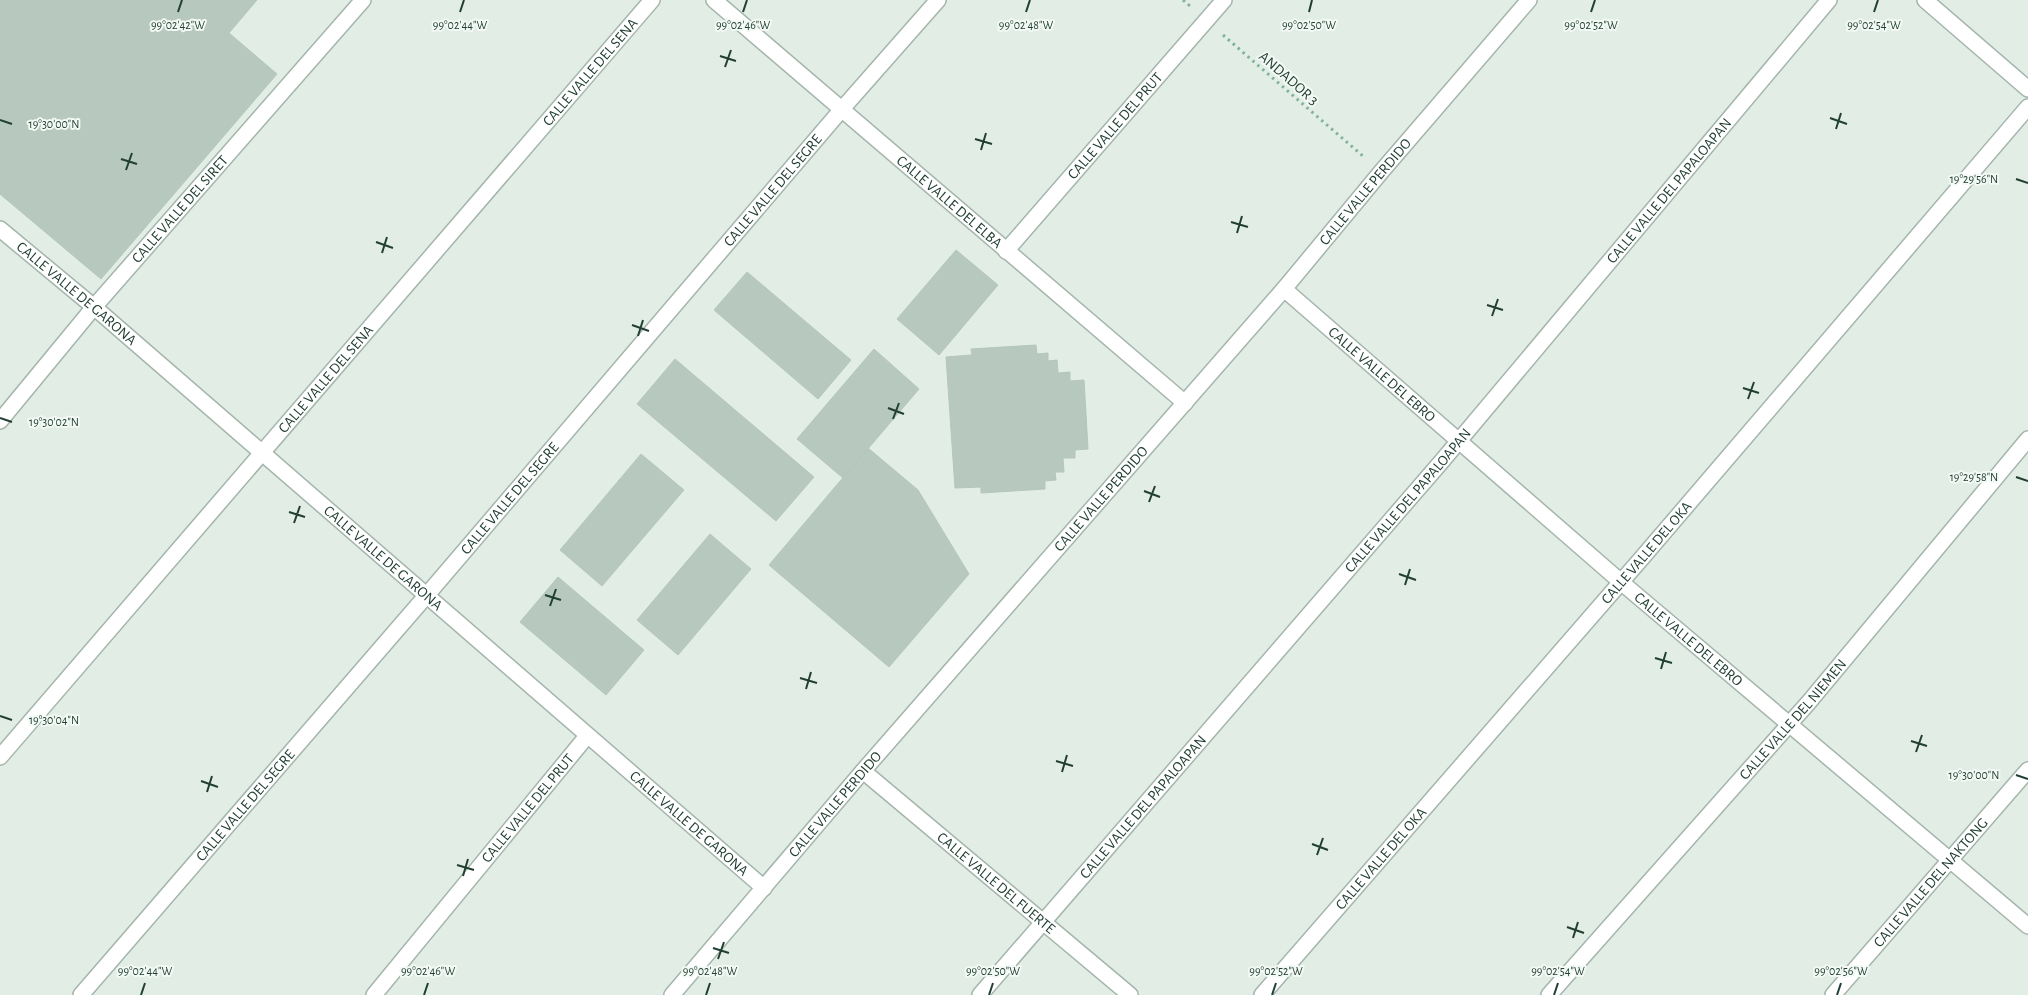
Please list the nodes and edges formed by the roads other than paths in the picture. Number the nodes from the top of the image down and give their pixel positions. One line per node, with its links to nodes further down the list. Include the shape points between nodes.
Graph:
1 (363, 0): 15 (street, CALLE VALLE DEL SIRET)
2 (652, 0): 20 (street, CALLE VALLE DEL SENA)
3 (714, 0): 11 (street, CALLE VALLE DEL ELBA)
4 (938, 0): 11 (street, CALLE VALLE DEL SEGRE)
5 (1224, 0): 13 (street, CALLE VALLE DEL PRUT)
6 (1530, 0): 14 (street, CALLE VALLE PERDIDO)
7 (1829, 0): 19 (street, CALLE VALLE DEL PAPALOAPAN)
8 (1925, 0): 9 (street)
9 (2028, 89)
10 (2028, 107): 21 (street, CALLE VALLE DEL OKA)
11 (842, 109): 13 (street, CALLE VALLE DEL ELBA); 22 (street, CALLE VALLE DEL SEGRE)
12 (0, 229): 15 (street, CALLE VALLE DE GARONA)
13 (1006, 251): 16 (street, CALLE VALLE DEL ELBA)
14 (1284, 289): 16 (street, CALLE VALLE PERDIDO); 19 (street, CALLE VALLE DEL EBRO)
15 (94, 307): 17 (street, CALLE VALLE DEL SIRET); 20 (street, CALLE VALLE DE GARONA)
16 (1185, 403): 27 (street, CALLE VALLE PERDIDO)
17 (0, 421)
18 (2028, 439): 23 (street, CALLE VALLE DEL NIEMEN)
19 (1459, 442): 21 (street, CALLE VALLE DEL EBRO); 30 (street, CALLE VALLE DEL PAPALOAPAN)
20 (262, 454): 22 (street, CALLE VALLE DE GARONA); 25 (street, CALLE VALLE DEL SENA)
21 (1621, 582): 23 (street, CALLE VALLE DEL EBRO); 37 (street, CALLE VALLE DEL OKA)
22 (426, 596): 24 (street, CALLE VALLE DE GARONA); 32 (street, CALLE VALLE DEL SEGRE)
23 (1788, 724): 28 (street, CALLE VALLE DEL EBRO); 38 (street, CALLE VALLE DEL NIEMEN)
24 (587, 736): 29 (street, CALLE VALLE DE GARONA); 33 (street, CALLE VALLE DEL PRUT)
25 (0, 757)
26 (2028, 770): 28 (street, CALLE VALLE DEL NAKTONG)
27 (863, 772): 29 (street, CALLE VALLE PERDIDO); 30 (street, CALLE VALLE DEL FUERTE)
28 (1950, 858): 31 (street, CALLE VALLE DEL EBRO); 39 (street, CALLE VALLE DEL NAKTONG)
29 (764, 888): 34 (street, CALLE VALLE PERDIDO)
30 (1043, 923): 35 (street, CALLE VALLE DEL PAPALOAPAN); 36 (street, CALLE VALLE DEL FUERTE)
31 (2028, 926)
32 (81, 995)
33 (374, 995)
34 (672, 995)
35 (980, 995)
36 (1130, 995)
37 (1262, 995)
38 (1549, 995)
39 (1833, 995)

